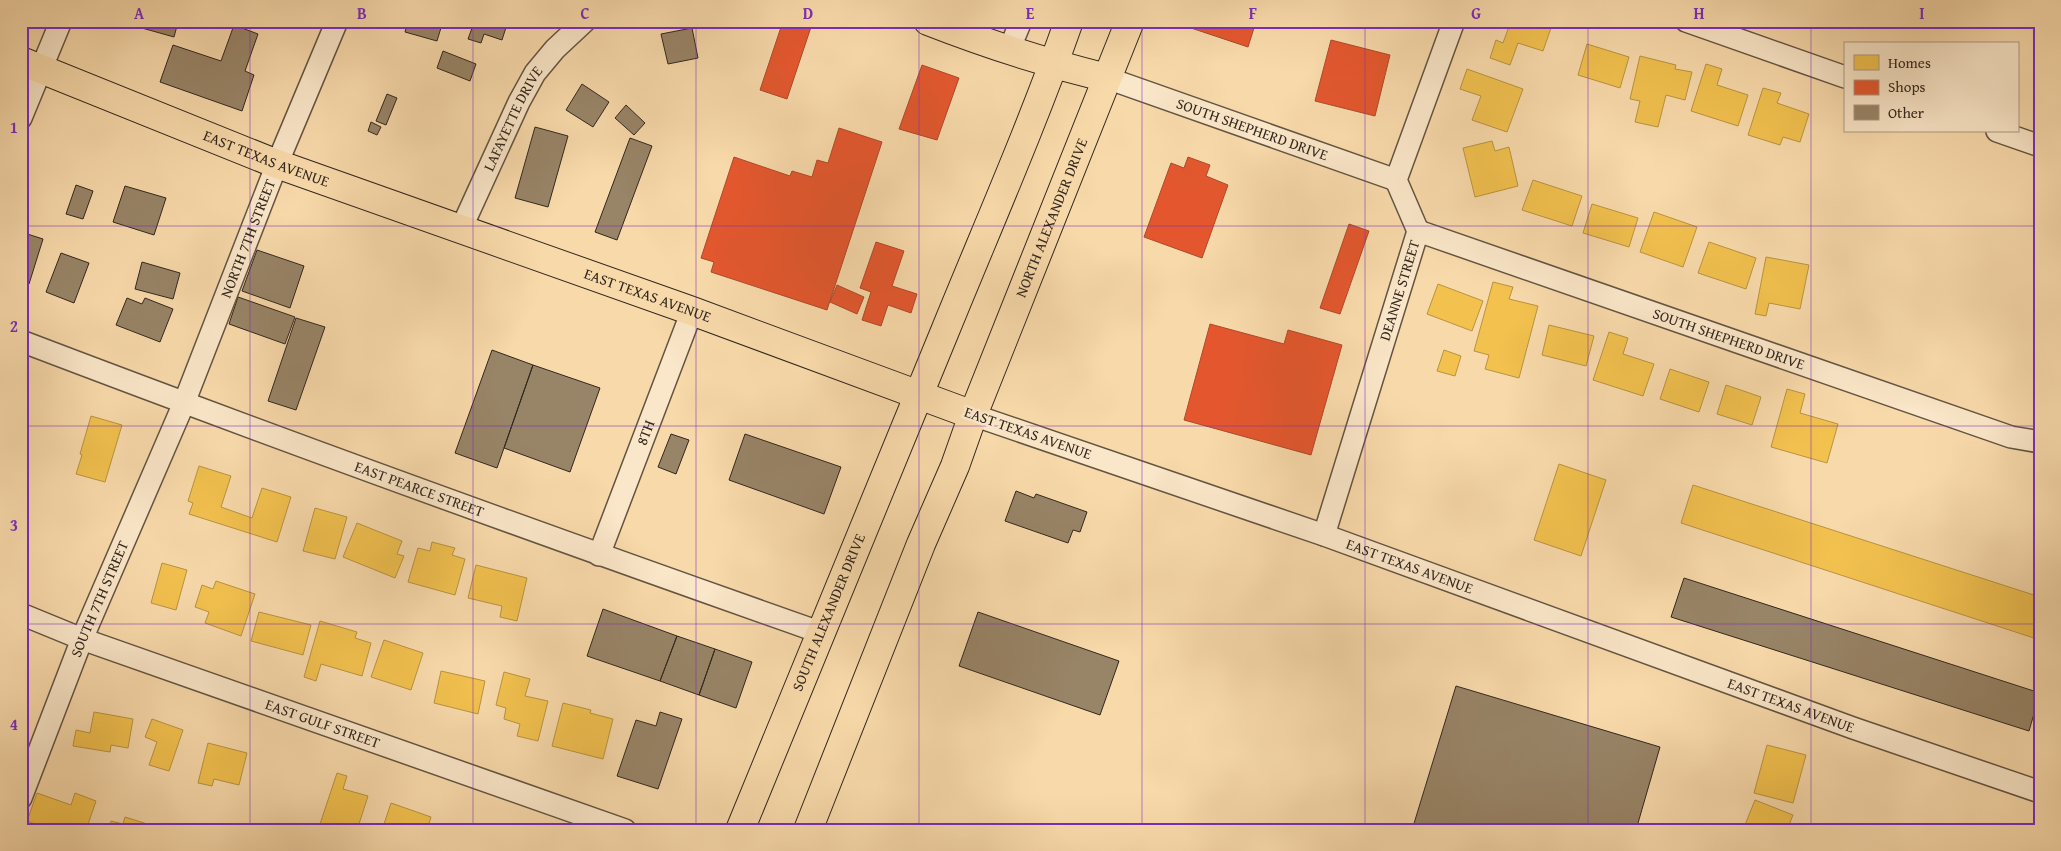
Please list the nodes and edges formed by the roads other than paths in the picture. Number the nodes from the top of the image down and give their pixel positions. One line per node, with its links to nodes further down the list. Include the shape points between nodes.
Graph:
1 (62, 21): 12 (street)
2 (337, 21): 18 (street, NORTH 7TH STREET)
3 (585, 21): 20 (street, LAFAYETTE DRIVE, via 536,73 519,102)
4 (928, 21): 10 (main road)
5 (1021, 21): 10 (street)
6 (1068, 21): 11 (main road)
7 (1130, 21): 13 (main road, NORTH ALEXANDER DRIVE)
8 (1454, 21): 19 (street)
9 (1686, 21): 14 (street)
10 (1009, 50): 11 (main road)
11 (1054, 64): 13 (main road); 24 (main road)
12 (32, 65): 15 (street); 18 (main road, EAST TEXAS AVENUE)
13 (1107, 78): 19 (street, SOUTH SHEPHERD DRIVE); 26 (main road, NORTH ALEXANDER DRIVE)
14 (1844, 78)
15 (21, 118)
16 (2000, 132): 17 (street)
17 (2040, 146)
18 (277, 164): 20 (main road, EAST TEXAS AVENUE); 25 (street, NORTH 7TH STREET)
19 (1396, 180): 21 (street, DEANNE STREET)
20 (461, 229): 22 (main road, EAST TEXAS AVENUE)
21 (1418, 231): 27 (street, SOUTH SHEPHERD DRIVE, via 2011,437); 28 (street, DEANNE STREET)
22 (692, 311): 24 (main road, EAST TEXAS AVENUE); 29 (street, 8TH)
23 (21, 341): 25 (street, EAST PEARCE STREET)
24 (919, 394): 26 (main road, EAST TEXAS AVENUE); 31 (main road, SOUTH ALEXANDER DRIVE)
25 (184, 403): 29 (street, EAST PEARCE STREET); 32 (street, SOUTH 7TH STREET)
26 (973, 414): 28 (street, EAST TEXAS AVENUE); 37 (main road)
27 (2040, 442)
28 (1324, 535): 33 (street, EAST TEXAS AVENUE, via 1853,728)
29 (599, 555): 31 (street, EAST PEARCE STREET)
30 (21, 614): 32 (street, EAST GULF STREET)
31 (819, 632): 36 (main road, SOUTH ALEXANDER DRIVE)
32 (82, 639): 34 (street, SOUTH 7TH STREET); 35 (street, EAST GULF STREET)
33 (2040, 792)
34 (21, 798)
35 (625, 830)
36 (740, 830)
37 (808, 830)

